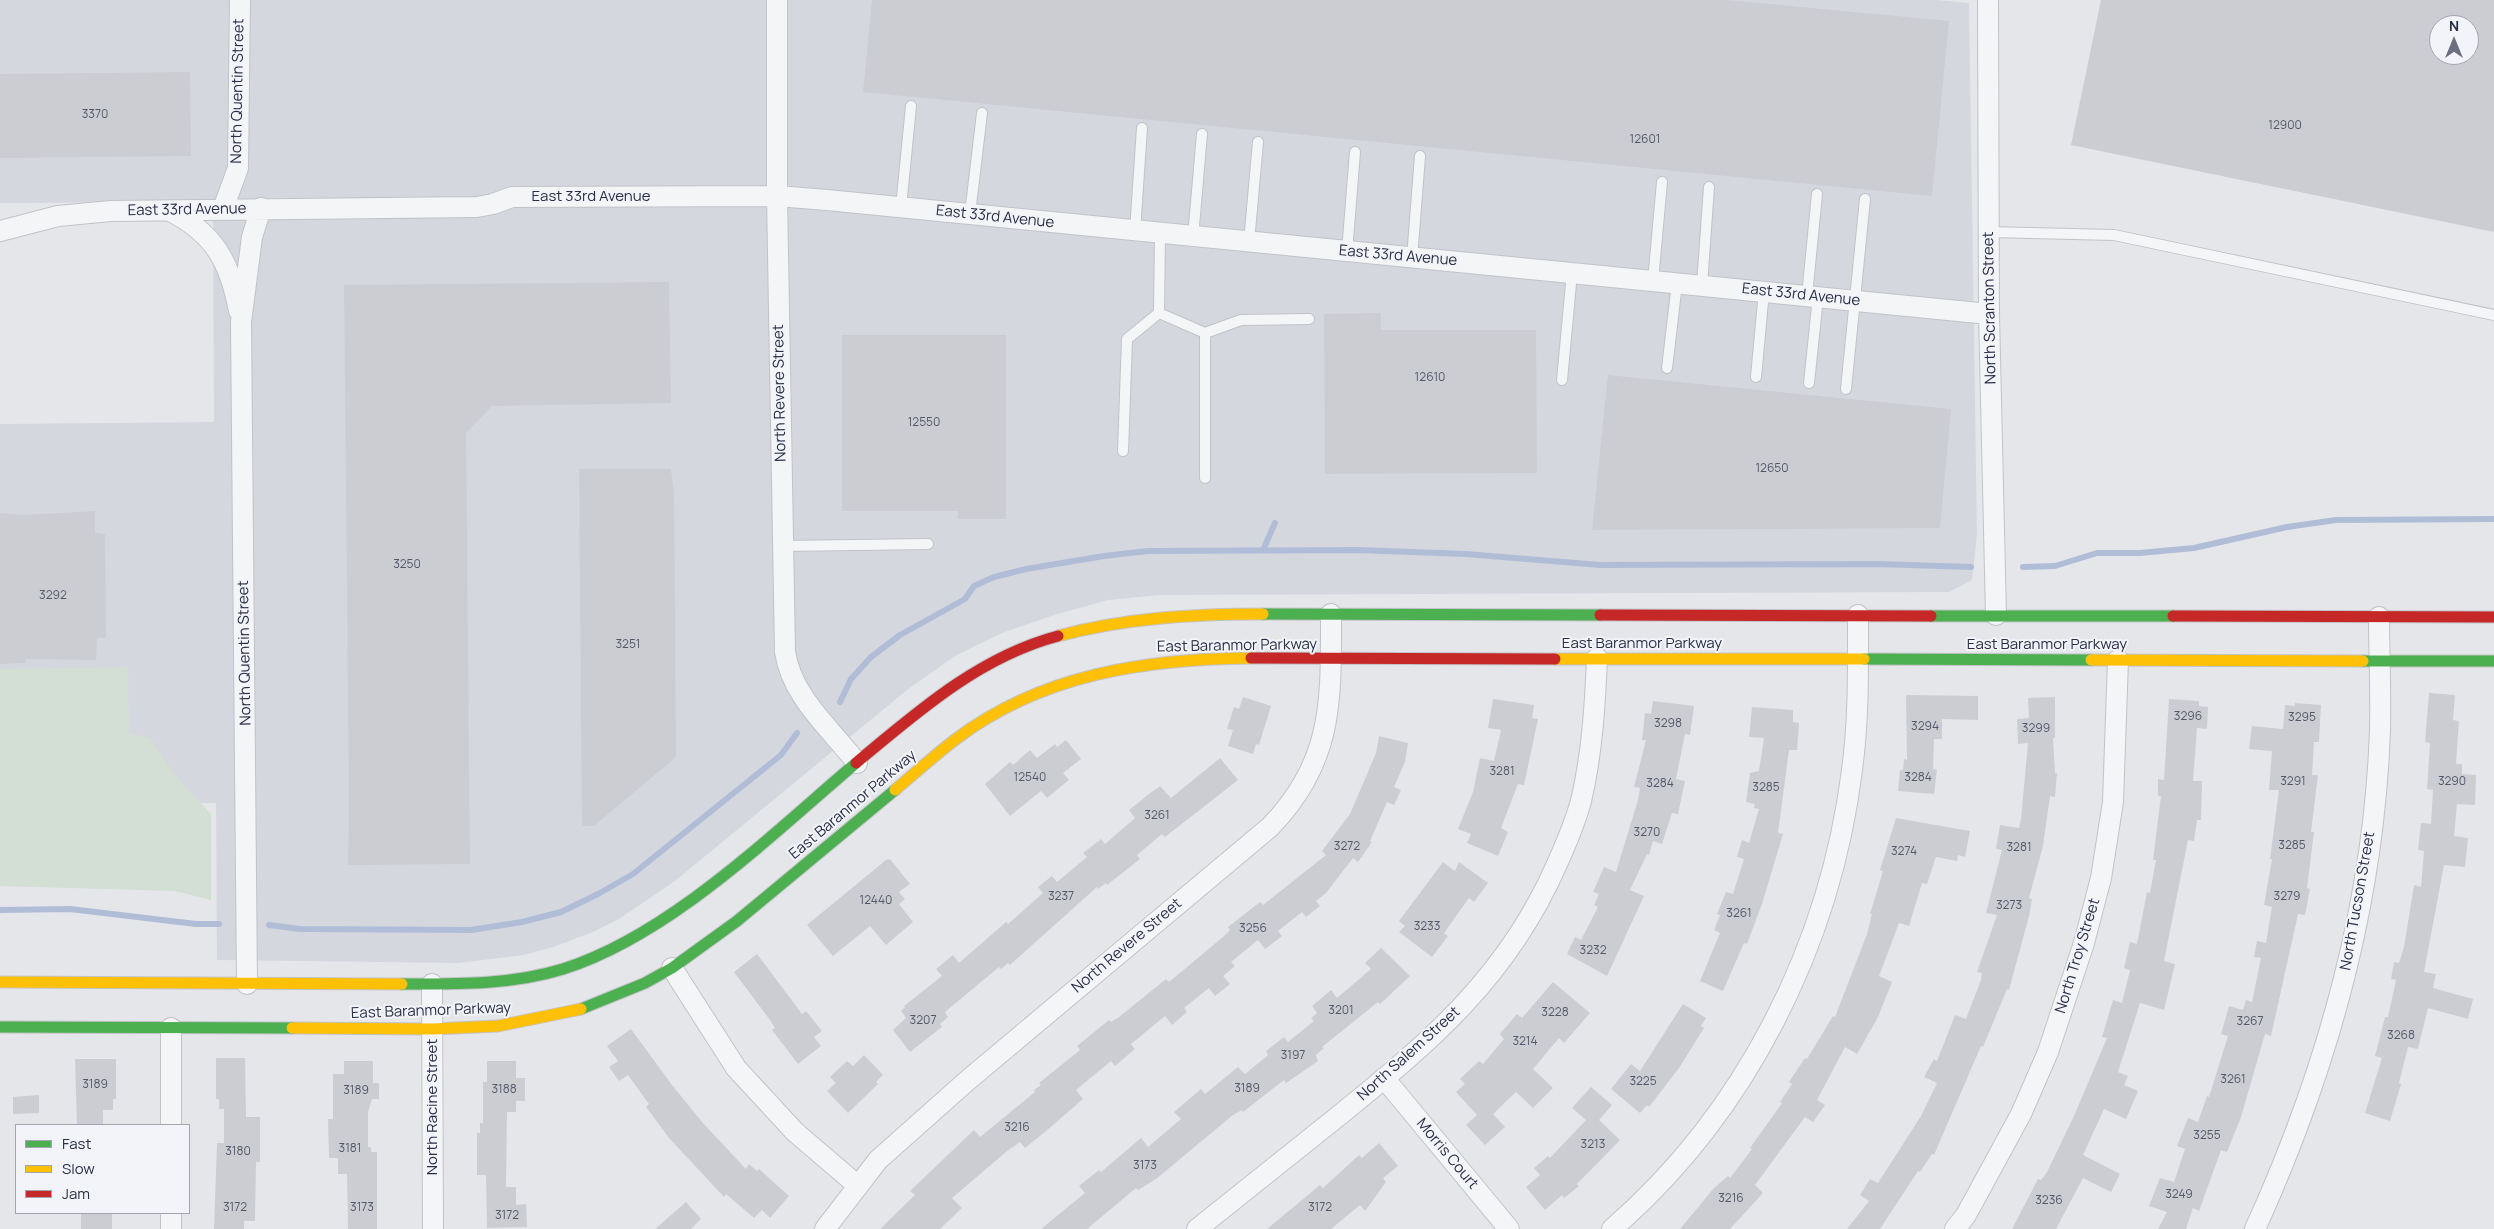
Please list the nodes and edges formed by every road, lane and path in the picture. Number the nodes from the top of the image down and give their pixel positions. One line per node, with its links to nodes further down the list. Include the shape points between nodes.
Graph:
1 (240, 0): 18 (street, North Quentin Street, via 238,168)
2 (777, 0): 14 (street, North Revere Street)
3 (1988, 0): 23 (street, North Scranton Street)
4 (911, 106): 16 (lane)
5 (982, 113): 20 (lane)
6 (1142, 128): 22 (lane)
7 (1202, 134): 25 (lane)
8 (1258, 142): 26 (lane)
9 (1355, 152): 27 (lane)
10 (1420, 156): 28 (lane)
11 (1662, 182): 30 (lane)
12 (1709, 188): 32 (lane)
13 (1817, 194): 34 (lane)
14 (777, 196): 16 (street, East 33rd Avenue); 17 (street, East 33rd Avenue, via 512,197 477,207); 50 (street, North Revere Street)
15 (1865, 199): 35 (lane)
16 (901, 207): 20 (street, East 33rd Avenue)
17 (261, 208): 18 (street, East 33rd Avenue); 40 (street, North Quentin Street, via 252,237)
18 (223, 209): 19 (street, East 33rd Avenue)
19 (170, 211): 21 (street, East 33rd Avenue, via 76,214); 40 (street, North Quentin Street, via 198,227 217,248 231,278)
20 (970, 214): 22 (street, East 33rd Avenue)
21 (0, 230)
22 (1135, 231): 24 (street, East 33rd Avenue)
23 (1989, 232): 37 (street, North Scranton Street); 38 (lane, via 2114,234)
24 (1160, 233): 25 (street, East 33rd Avenue); 36 (lane)
25 (1193, 237): 26 (street, East 33rd Avenue)
26 (1249, 242): 27 (street, East 33rd Avenue)
27 (1346, 252): 28 (street, East 33rd Avenue)
28 (1412, 258): 29 (street, East 33rd Avenue)
29 (1572, 273): 30 (street, East 33rd Avenue); 44 (lane)
30 (1653, 281): 31 (street, East 33rd Avenue)
31 (1677, 283): 32 (street, East 33rd Avenue); 42 (lane)
32 (1702, 285): 33 (street, East 33rd Avenue)
33 (1764, 292): 34 (street, East 33rd Avenue); 43 (lane)
34 (1812, 296): 35 (street, East 33rd Avenue); 45 (lane)
35 (1856, 300): 37 (street, East 33rd Avenue); 46 (lane)
36 (1159, 313): 41 (lane); 47 (lane, via 1127,339)
37 (1989, 314): 53 (street, North Scranton Street)
38 (2494, 316)
39 (1309, 319): 41 (lane, via 1241,320)
40 (241, 322): 65 (street, North Quentin Street)
41 (1205, 333): 48 (lane)
42 (1667, 368)
43 (1756, 377)
44 (1562, 380)
45 (1809, 383)
46 (1846, 389)
47 (1123, 451)
48 (1205, 478)
49 (928, 544): 50 (lane)
50 (782, 546): 62 (street, North Revere Street, via 784,634 789,670 804,699)
51 (1331, 614): 52 (street, East Baranmor Parkway); 56 (street, North Revere Street); 62 (street, East Baranmor Parkway, via 1185,615 1093,627 1055,637 1012,653 968,676 926,705)
52 (1858, 615): 53 (street, East Baranmor Parkway); 58 (street)
53 (1996, 615): 54 (street, East Baranmor Parkway)
54 (2379, 617): 55 (street, East Baranmor Parkway); 60 (street, North Tucson Street)
55 (2494, 617)
56 (1331, 658): 57 (street, East Baranmor Parkway); 63 (street, East Baranmor Parkway, via 1187,659 1140,664 1094,672 1030,694 998,710 957,738 737,921); 72 (street, North Revere Street, via 1330,700 1322,742 1300,790 1283,813 968,1080 878,1160)
57 (1597, 658): 58 (street, East Baranmor Parkway); 70 (street, North Salem Street, via 1596,702 1580,802 1548,886 1518,939 1496,969 1446,1024)
58 (1858, 660): 59 (street, East Baranmor Parkway); 79 (street, via 1852,770 1841,839 1818,924 1784,1003 1744,1073 1702,1132 1666,1175)
59 (2118, 660): 60 (street, East Baranmor Parkway); 80 (street, North Troy Street, via 2113,802 2101,878 2084,943 2048,1052 2021,1114)
60 (2379, 661): 61 (street, East Baranmor Parkway); 81 (street, North Tucson Street, via 2377,777 2354,946 2332,1030 2311,1092 2285,1164)
61 (2494, 661)
62 (857, 763): 66 (street, East Baranmor Parkway, via 709,886 625,943 563,969 532,976 493,982)
63 (672, 968): 69 (street, East Baranmor Parkway, via 645,983 576,1011 498,1026); 72 (street, via 736,1068 795,1132)
64 (0, 982): 65 (street, East Baranmor Parkway)
65 (246, 984): 66 (street, East Baranmor Parkway)
66 (432, 984): 69 (street, North Racine Street)
67 (0, 1027): 68 (street, East Baranmor Parkway)
68 (171, 1028): 69 (street, East Baranmor Parkway); 71 (street)
69 (433, 1029): 75 (street, North Racine Street)
70 (1384, 1078): 77 (street, North Salem Street); 78 (street, Morris Court)
71 (171, 1124)
72 (857, 1185): 76 (street, North Revere Street)
73 (171, 1214): 74 (street)
74 (171, 1229)
75 (433, 1229)
76 (825, 1229)
77 (1197, 1229)
78 (1509, 1229)
79 (1612, 1229)
80 (1955, 1229)
81 (2255, 1229)

